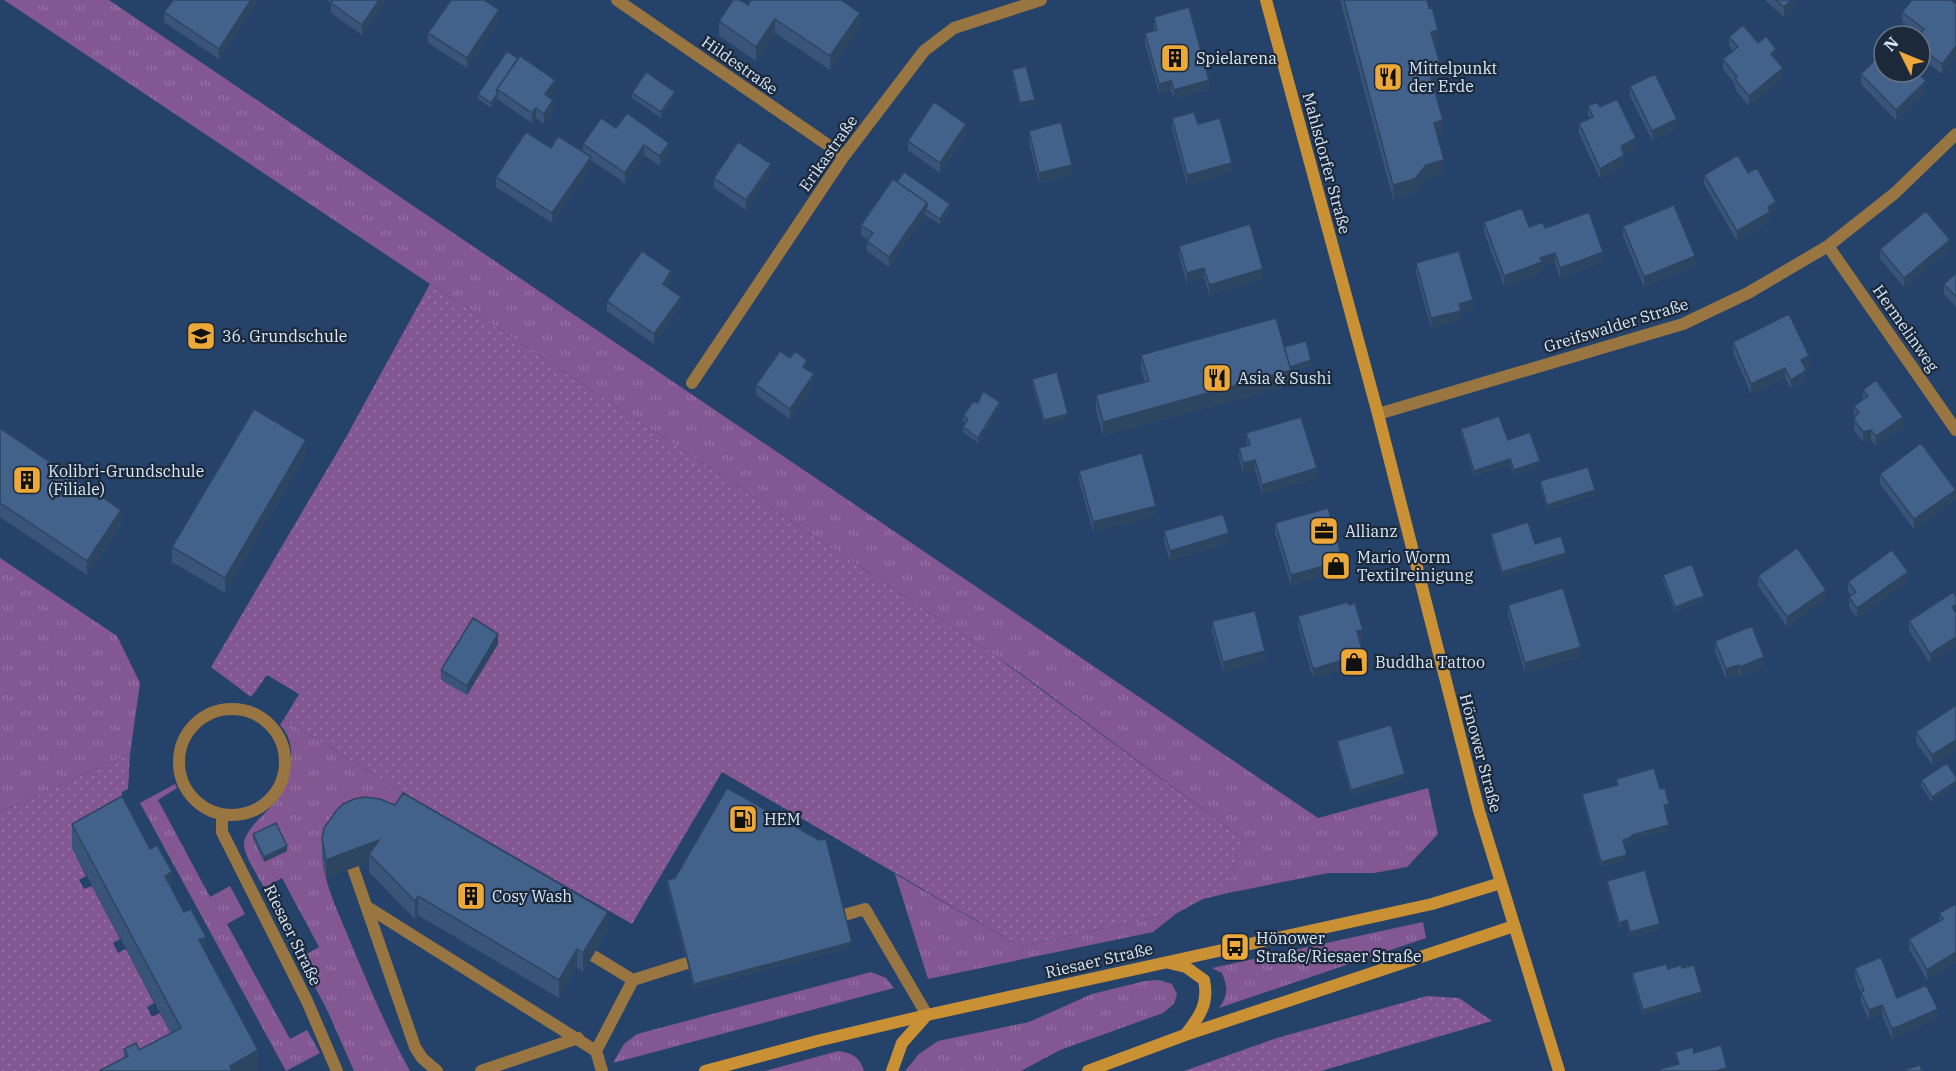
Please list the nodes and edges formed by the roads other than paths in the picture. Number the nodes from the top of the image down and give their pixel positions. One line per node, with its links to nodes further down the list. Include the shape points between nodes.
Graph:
1 (617, 0): 5 (street, Hildestraße)
2 (1041, 0): 5 (street, Erikastraße, via 954,28 924,51)
3 (1266, 0): 7 (main road, Mahlsdorfer Straße)
4 (1956, 134): 6 (street, Greifswalder Straße, via 1894,193)
5 (844, 156): 8 (street, Erikastraße)
6 (1828, 246): 9 (street, Greifswalder Straße, via 1749,293 1683,324); 10 (street, Hermelinweg)
7 (1356, 335): 9 (main road, Hönower Straße)
8 (692, 383)
9 (1378, 414): 13 (main road, Hönower Straße)
10 (1956, 430)
11 (222, 814): 11 (street, via 253,810 277,790 284,776 283,745 270,725 250,712 235,709 219,711 199,722 184,741 180,756 185,786 195,799); 25 (street, Riesaer Straße, via 222,832)
12 (353, 868): 14 (street)
13 (1501, 884): 16 (main road, Hönower Straße); 18 (main road, Riesaer Straße, via 1432,904)
14 (369, 908): 23 (street); 26 (street, via 415,1047)
15 (844, 915): 21 (street, via 865,909)
16 (1514, 926): 22 (main road); 32 (main road, Hönower Straße)
17 (592, 955): 20 (street)
18 (1166, 962): 21 (main road, Riesaer Straße); 22 (main road, via 1186,967 1203,980 1206,991 1201,1016)
19 (687, 963): 20 (street)
20 (633, 980): 24 (street)
21 (927, 1015): 29 (main road, Riesaer Straße); 30 (main road, via 902,1043)
22 (1185, 1035): 31 (main road)
23 (578, 1038): 24 (street); 27 (street)
24 (596, 1051): 28 (street)
25 (338, 1071)
26 (437, 1071)
27 (481, 1071)
28 (602, 1071)
29 (705, 1071)
30 (892, 1071)
31 (1088, 1071)
32 (1559, 1071)

